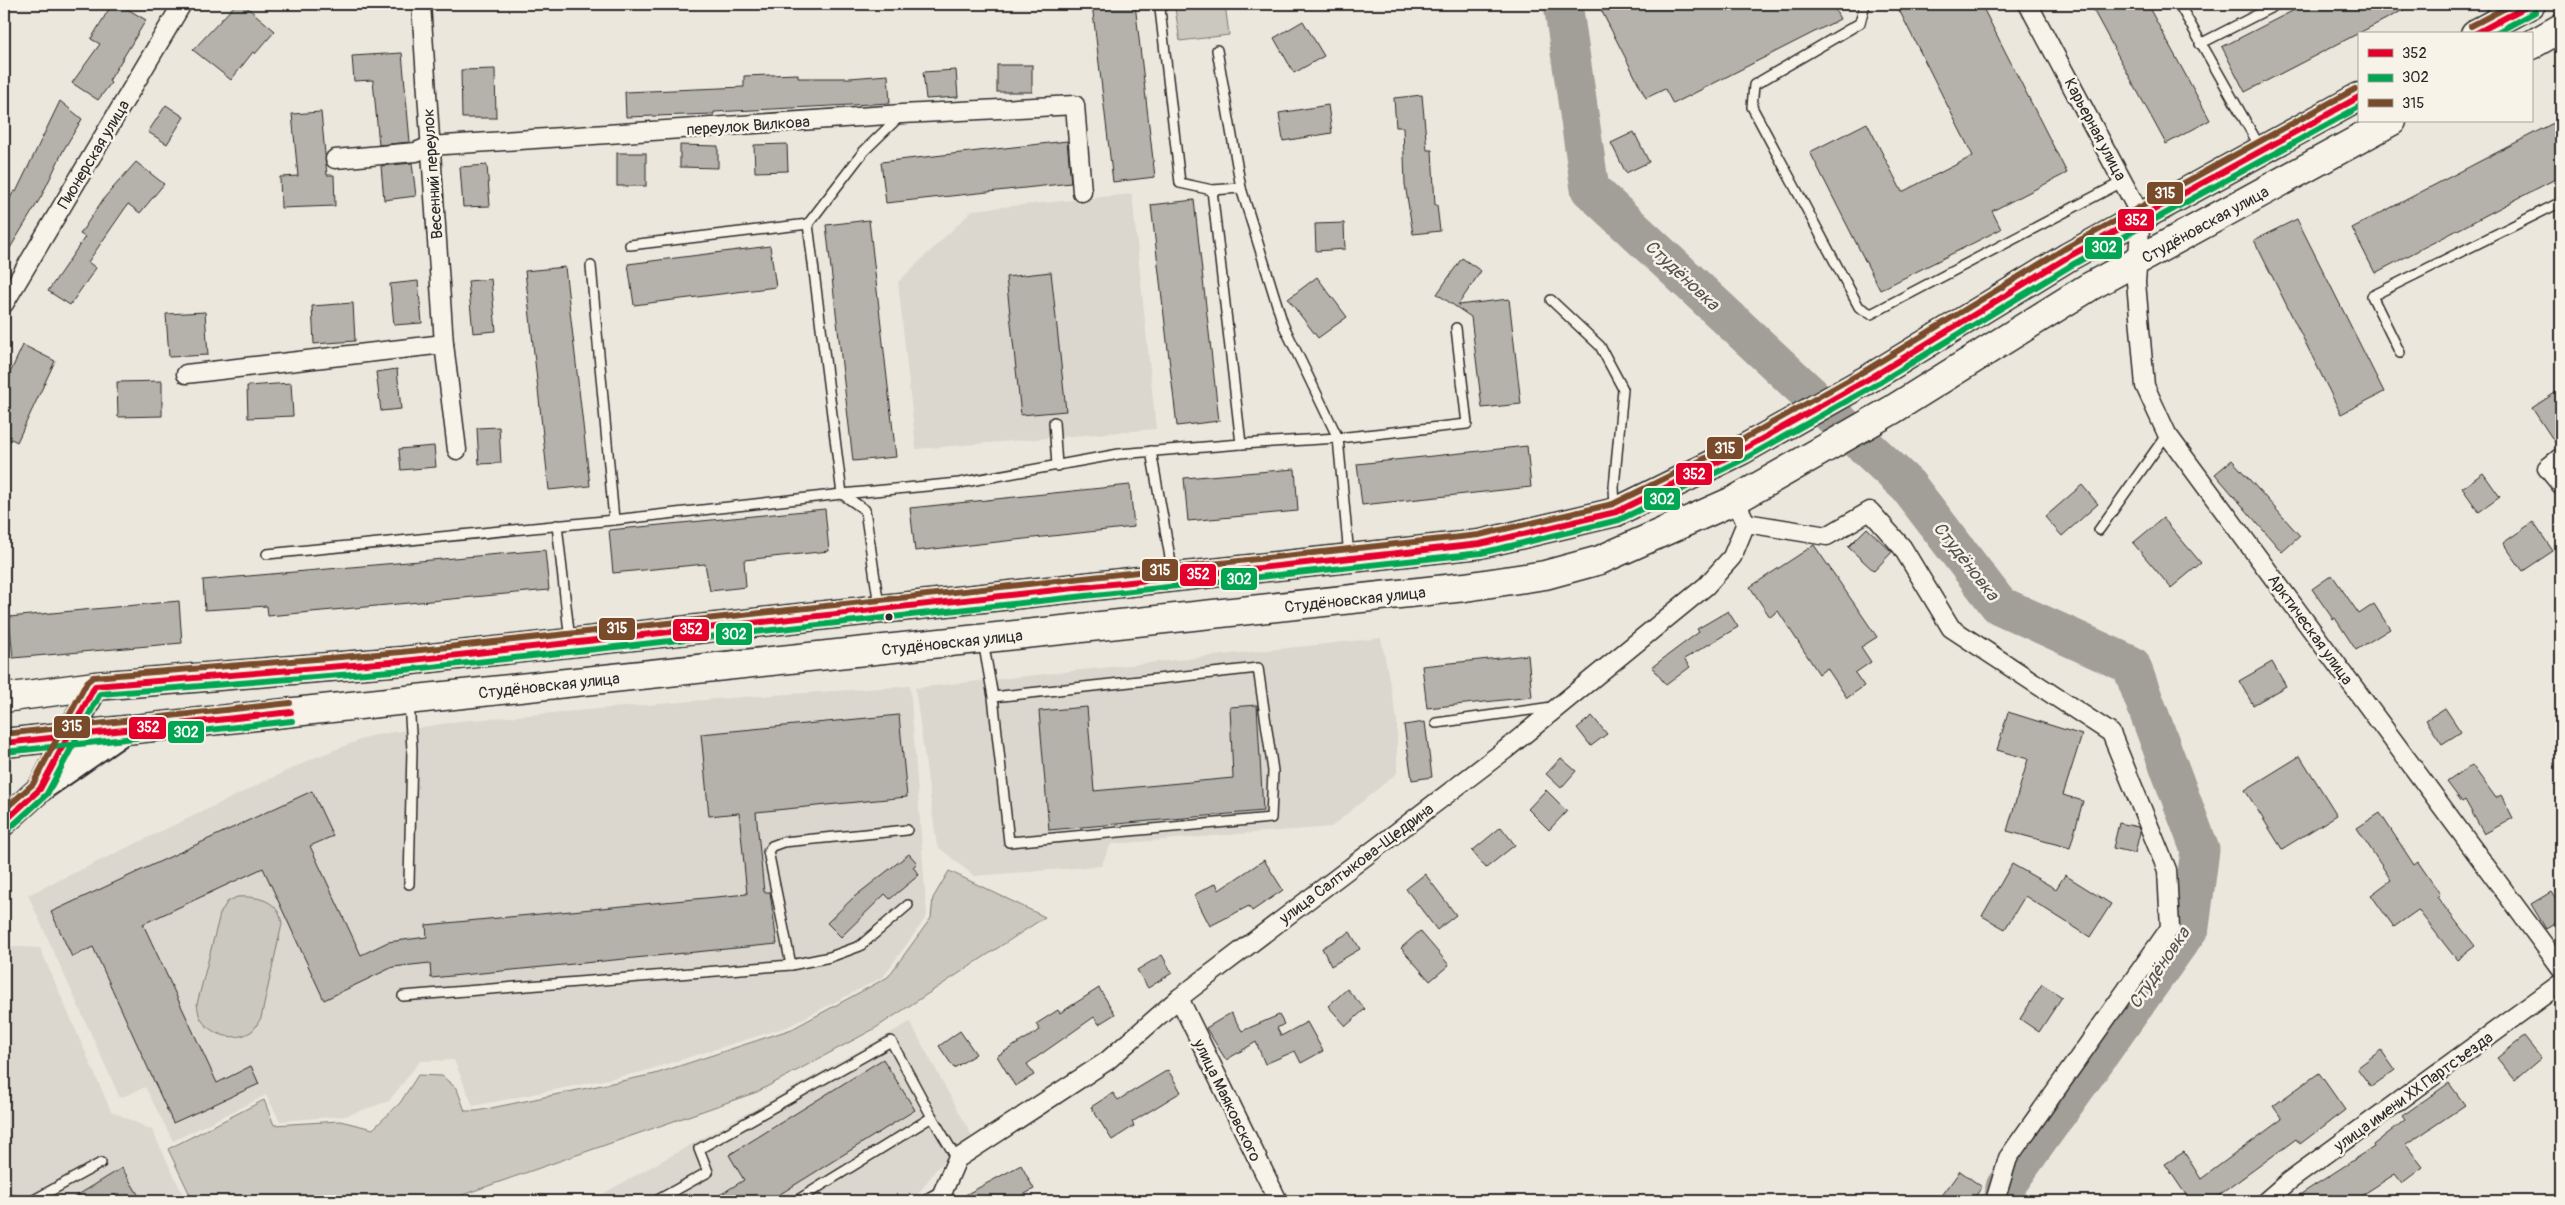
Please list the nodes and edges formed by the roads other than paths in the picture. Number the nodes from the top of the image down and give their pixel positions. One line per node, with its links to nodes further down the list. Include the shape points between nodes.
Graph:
1 (182, 4): 36 (street, Пионерская улица)
2 (421, 4): 18 (street, Весенний переулок)
3 (1166, 4): 23 (lane, via 1160,9 1180,183)
4 (1865, 4): 21 (lane, via 1860,23 1754,85 1752,107 1859,307 1871,314)
5 (2028, 4): 21 (street, Карьерная улица)
6 (2178, 4): 12 (lane)
7 (2278, 4): 12 (lane)
8 (2531, 4): 9 (main road)
9 (2495, 8): 11 (main road)
10 (2561, 28): 13 (main road)
11 (2477, 32)
12 (2200, 44): 19 (lane)
13 (2532, 44)
14 (1217, 50): 22 (lane)
15 (2358, 98): 19 (main road)
16 (902, 114): 18 (street, переулок Вилкова); 24 (street, переулок Вилкова, via 1074,106); 28 (lane, via 864,151)
17 (2390, 122): 29 (main road, Студёновская улица)
18 (430, 146): 20 (street, переулок Вилкова, via 416,152); 38 (street, Весенний переулок)
19 (2261, 150): 25 (main road)
20 (335, 159)
21 (2124, 181): 27 (street, Карьерная улица)
22 (1241, 188): 23 (lane); 43 (lane, via 1283,324)
23 (1212, 190): 44 (lane)
24 (1082, 192)
25 (2172, 198): 27 (main road); 29 (main road, via 2160,217 2166,225)
26 (2561, 202): 39 (lane, via 2372,296)
27 (2141, 216): 31 (main road); 32 (street, Карьерная улица)
28 (808, 224): 30 (lane); 50 (lane)
29 (2191, 232): 32 (main road, Студёновская улица)
30 (630, 245)
31 (2068, 257): 34 (main road, via 2093,256 2099,266); 51 (main road, via 1872,377 1742,450)
32 (2139, 261): 34 (main road, Студёновская улица); 42 (street, Арктическая улица, via 2136,282 2145,386)
33 (591, 266): 53 (lane)
34 (2089, 288): 52 (main road, Студёновская улица, via 1892,410 1761,485)
35 (1551, 300): 51 (lane, via 1600,346 1623,389 1614,487)
36 (4, 304)
37 (1456, 328): 43 (lane, via 1467,424)
38 (444, 344): 40 (street); 45 (street, Весенний переулок)
39 (2400, 353)
40 (186, 374)
41 (1054, 422): 48 (lane)
42 (2167, 434): 55 (lane); 77 (street, Арктическая улица)
43 (1338, 438): 44 (lane); 57 (lane)
44 (1241, 444): 46 (lane)
45 (457, 450)
46 (1151, 451): 48 (lane); 58 (lane)
47 (2561, 456): 49 (street, via 2547,468)
48 (1057, 466): 50 (lane, via 959,483)
49 (2561, 485)
50 (842, 494): 53 (lane); 59 (lane, via 865,510)
51 (1616, 512): 57 (main road, via 1480,544)
52 (1741, 512): 60 (main road, Студёновская улица, via 1600,560 1545,575 1465,587); 66 (street, улица Салтыкова-Щедрина, via 1732,557 1706,586); 91 (street, via 1827,536 1870,511 1902,547 1951,628 2111,733 2167,870 2170,928 2008,1158)
53 (614, 520): 54 (lane)
54 (557, 525): 56 (lane); 61 (lane)
55 (2099, 530)
56 (267, 554)
57 (1349, 558): 58 (main road)
58 (1174, 577): 59 (main road)
59 (880, 609): 61 (main road)
60 (983, 638): 63 (lane); 65 (main road, Студёновская улица)
61 (570, 643): 62 (main road, via 402,661)
62 (95, 686): 64 (main road); 69 (street)
63 (993, 697): 63 (lane, via 1009,842 1271,818 1273,771 1258,668)
64 (4, 698)
65 (409, 700): 68 (main road, Студёновская улица); 74 (lane, via 412,716)
66 (1559, 706): 67 (lane); 80 (street, улица Салтыкова-Щедрина)
67 (1436, 723)
68 (126, 730): 69 (main road, Студёновская улица); 71 (street)
69 (69, 736): 70 (main road, Студёновская улица); 71 (street)
70 (4, 743)
71 (40, 789): 72 (street)
72 (4, 822)
73 (906, 830): 76 (lane, via 783,842 772,846 768,852)
74 (409, 884)
75 (908, 905): 76 (lane, via 860,946 830,957)
76 (791, 964): 79 (lane)
77 (2561, 968)
78 (2561, 983): 92 (street, улица имени ХХ Партсъезда)
79 (403, 996)
80 (1178, 998): 82 (street, улица Салтыкова-Щедрина, via 1107,1061); 90 (street, улица Маяковского)
81 (932, 1117): 82 (lane); 88 (lane, via 891,1041 699,1149 708,1172); 89 (lane)
82 (957, 1159): 85 (street)
83 (101, 1163): 87 (lane)
84 (4, 1199): 86 (lane)
85 (939, 1200)
86 (15, 1201)
87 (32, 1201)
88 (656, 1201)
89 (796, 1201)
90 (1278, 1201)
91 (1994, 1201)
92 (2266, 1201)

